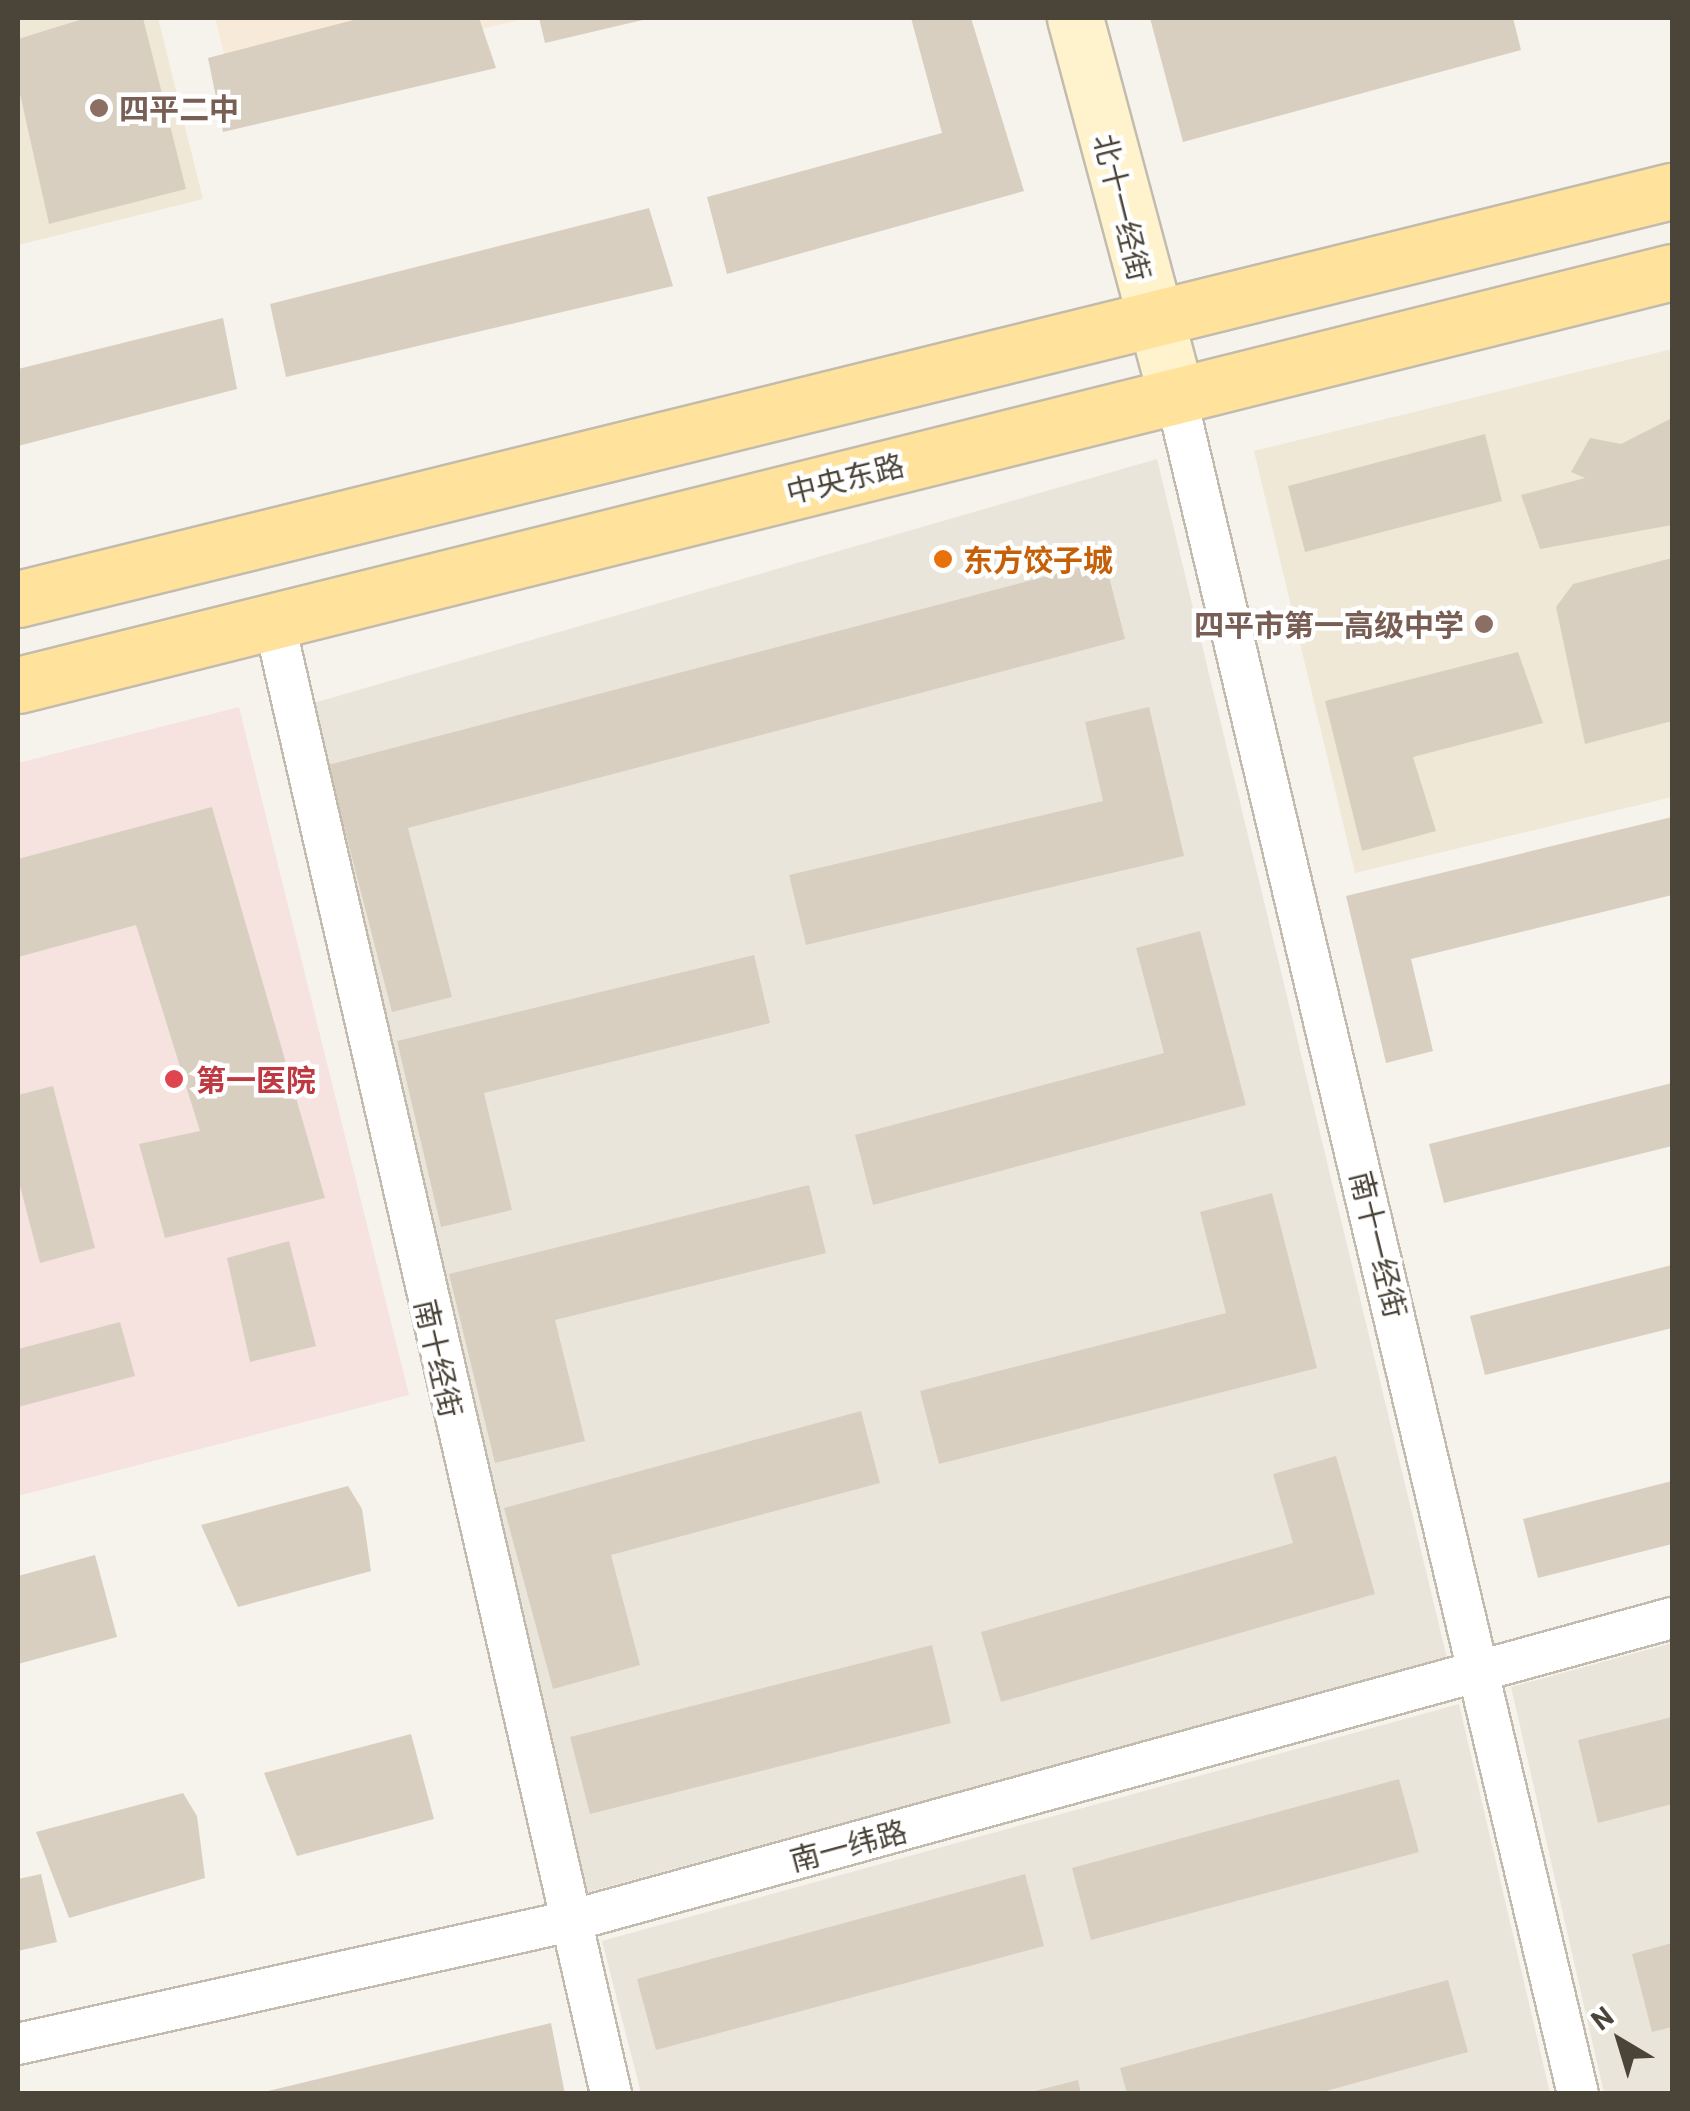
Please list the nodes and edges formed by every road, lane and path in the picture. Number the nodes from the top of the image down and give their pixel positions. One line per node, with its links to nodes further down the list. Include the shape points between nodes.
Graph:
1 (1076, 18): 4 (street, 北十一经街)
2 (1672, 191): 4 (main road)
3 (1672, 272): 5 (main road, 中央东路)
4 (1151, 320): 5 (street, 北十一经街); 6 (main road)
5 (1176, 396): 7 (main road, 中央东路); 10 (street, 南十一经街)
6 (18, 599)
7 (274, 621): 8 (main road, 中央东路); 11 (street, 南十经街)
8 (18, 685)
9 (1672, 1618): 10 (street, 南一纬路)
10 (1482, 1672): 11 (street, 南一纬路); 14 (street, 南十一经街)
11 (566, 1922): 12 (street, 南一纬路); 13 (street, 南十经街)
12 (18, 2044)
13 (612, 2094)
14 (1578, 2094)

